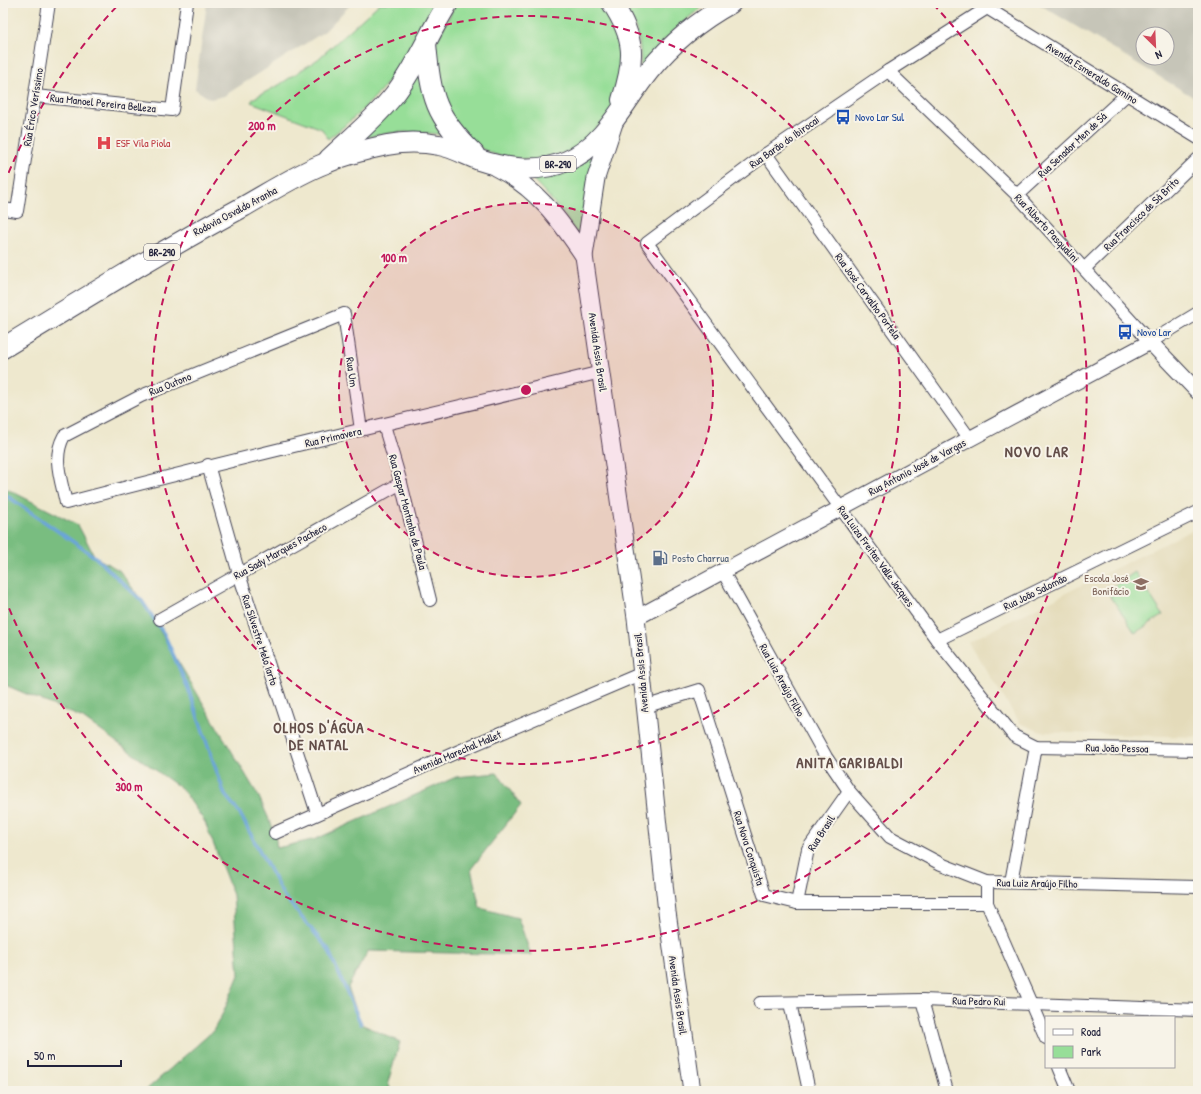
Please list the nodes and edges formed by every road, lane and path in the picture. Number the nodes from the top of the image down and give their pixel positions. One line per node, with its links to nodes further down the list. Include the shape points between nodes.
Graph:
1 (49, 3): 10 (street, Rua Érico Veríssimo)
2 (188, 3): 10 (street, Rua Manoel Pereira Belleza, via 172,110)
3 (448, 3): 7 (highway, BR-290)
4 (612, 3): 11 (highway, via 629,37 632,55 628,84)
5 (731, 3): 11 (highway, BR-290, via 669,48)
6 (987, 8): 8 (street, Rua Barão do Ibirocaí); 9 (street, Avenida Esmeraldo Gamino)
7 (426, 44): 15 (highway, via 433,95 439,112 453,134); 16 (highway, BR-290, via 395,94 373,119)
8 (888, 71): 13 (street, Rua Barão do Ibirocaí); 17 (street, Rua Alberto Pasqualini)
9 (1126, 95): 12 (street, Avenida Esmeraldo Gamino); 17 (street, Rua Senador Men de Sá)
10 (35, 96): 18 (street, Rua Érico Veríssimo, via 17,211)
11 (618, 114): 15 (highway, BR-290, via 600,138 568,161 532,169 502,166); 20 (main road, Avenida Assis Brasil, via 596,178)
12 (1198, 138)
13 (766, 154): 19 (street, Rua Barão do Ibirocaí); 30 (street, Rua José Carvalho Portela)
14 (1198, 159): 21 (street, Rua Francisco de Sá Brito)
15 (479, 160): 16 (highway, BR-290, via 440,145 414,143 389,144); 20 (main road, Avenida Assis Brasil, via 510,174 530,188 564,226)
16 (325, 163): 25 (highway, Rodovia Osvaldo Aranha / BR-290, via 180,240)
17 (1017, 195): 21 (street, Rua Alberto Pasqualini)
18 (3, 209)
19 (647, 243): 34 (street, Rua Luiza Freitas Valle Jacques)
20 (584, 256): 26 (main road, Avenida Assis Brasil)
21 (1085, 268): 24 (street, Rua Alberto Pasqualini)
22 (1198, 313): 24 (street, Rua Antonio José de Vargas)
23 (344, 314): 29 (street, Rua Um); 33 (street, Rua Outono, via 141,396 64,436 59,446 57,462)
24 (1150, 342): 27 (street, Rua Alberto Pasqualini); 30 (street, Rua Antonio José de Vargas)
25 (3, 348)
26 (601, 372): 28 (street, Rua Primavera); 40 (main road, Avenida Assis Brasil)
27 (1198, 392)
28 (384, 425): 29 (street, Rua Primavera); 32 (street, Rua Gaspar Montanha de Paula)
29 (361, 430): 31 (street, Rua Primavera)
30 (970, 439): 34 (street, Rua Antonio José de Vargas)
31 (208, 465): 33 (street, Rua Primavera); 37 (street, Rua Silvestre Melo Iarto)
32 (401, 483): 37 (street, Rua Sady Marques Pacheco); 38 (street, Rua Gaspar Montanha de Paula)
33 (66, 503)
34 (840, 507): 36 (street, Rua Antonio José de Vargas); 41 (street, Rua Luiza Freitas Valle Jacques)
35 (1198, 512): 41 (street, Rua João Salomão)
36 (722, 570): 40 (street, Rua Antonio José de Vargas); 46 (street, Rua Luiz Araújo Filho, via 818,744)
37 (239, 574): 39 (street, Rua Sady Marques Pacheco); 47 (street, Rua Silvestre Melo Iarto)
38 (430, 600)
39 (160, 618)
40 (636, 618): 42 (main road, Avenida Assis Brasil)
41 (937, 640): 44 (street, Rua Luiza Freitas Valle Jacques, via 1014,736)
42 (640, 674): 43 (main road, Avenida Assis Brasil); 47 (street, Avenida Marechal Mallet)
43 (644, 707): 52 (street, Rua Nova Conquista, via 699,690 764,895); 61 (main road, Avenida Assis Brasil, via 667,912)
44 (1036, 747): 45 (street, Rua João Pessoa); 50 (street)
45 (1198, 750)
46 (849, 791): 49 (street, Rua Luiz Araújo Filho, via 890,837 941,864); 52 (street, Rua Brasil, via 808,849)
47 (317, 813): 48 (street, Avenida Marechal Mallet)
48 (275, 833)
49 (987, 882): 50 (street, Rua Luiz Araújo Filho); 53 (street)
50 (1011, 882): 51 (street, Rua Luiz Araújo Filho)
51 (1198, 887)
52 (797, 903): 53 (street, Rua Nova Conquista)
53 (987, 903): 57 (street)
54 (922, 1000): 56 (street, Rua Pedro Rui); 57 (street, Rua Pedro Rui); 63 (street)
55 (760, 1003): 56 (street, Rua Pedro Rui)
56 (790, 1003): 62 (street)
57 (1030, 1003): 58 (street, Rua Pedro Rui); 59 (street)
58 (1198, 1010)
59 (1045, 1036)
60 (1059, 1068): 64 (street)
61 (692, 1091)
62 (809, 1091)
63 (947, 1091)
64 (1069, 1091)

